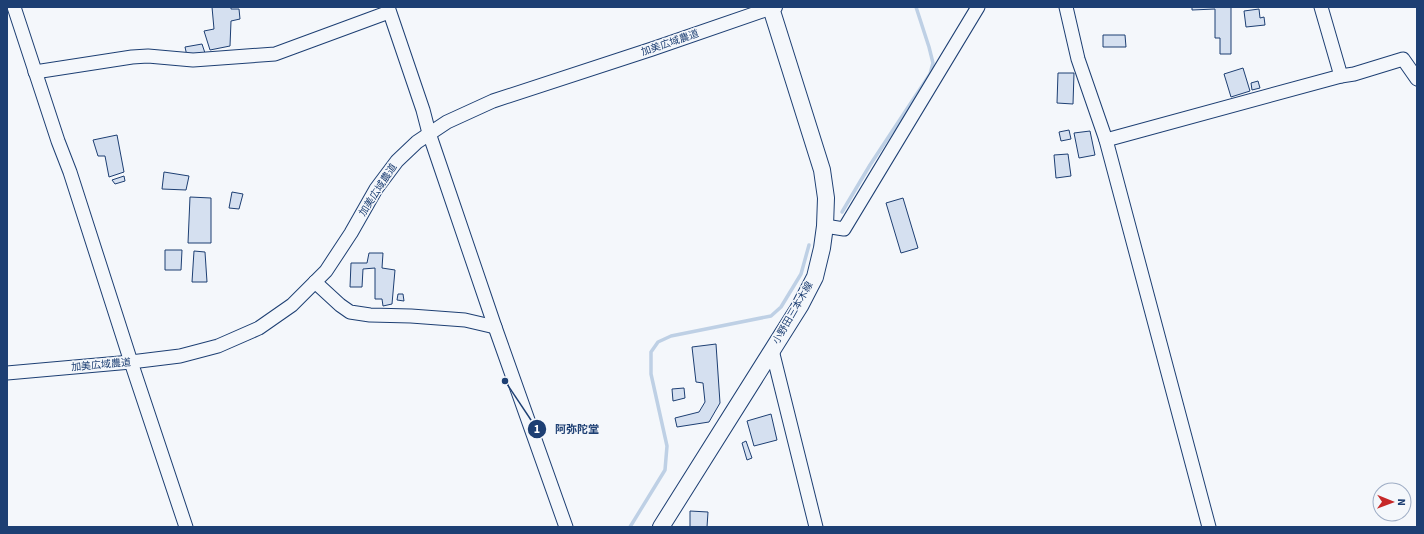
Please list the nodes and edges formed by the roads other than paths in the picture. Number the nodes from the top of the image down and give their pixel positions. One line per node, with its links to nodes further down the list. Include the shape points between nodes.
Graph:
1 (14, 7): 7 (street)
2 (772, 7): 10 (street, 加美広域農道, via 493,101); 12 (main road, 小野田三本木線, via 822,170 826,198)
3 (978, 7): 12 (street, via 844,228)
4 (1066, 7): 11 (street, via 1078,59)
5 (1321, 7): 8 (street)
6 (389, 9): 7 (street, via 275,54 193,60 132,57); 10 (street)
7 (35, 72): 16 (street)
8 (1341, 76): 9 (street, via 1403,59); 11 (street)
9 (1417, 79)
10 (429, 133): 13 (street, 加美広域農道, via 397,161 376,189 326,271); 14 (street)
11 (1106, 140): 22 (street)
12 (825, 226): 15 (main road, 小野田三本木線, via 814,277 800,306)
13 (315, 282): 14 (street, via 350,312 466,320); 16 (street, 加美広域農道, via 292,305 259,328 218,346 180,356)
14 (495, 327): 19 (street)
15 (772, 350): 20 (main road, 小野田三本木線); 21 (street)
16 (131, 362): 17 (street, 加美広域農道); 18 (street)
17 (7, 373)
18 (186, 527)
19 (566, 527)
20 (661, 527)
21 (816, 527)
22 (1209, 527)

